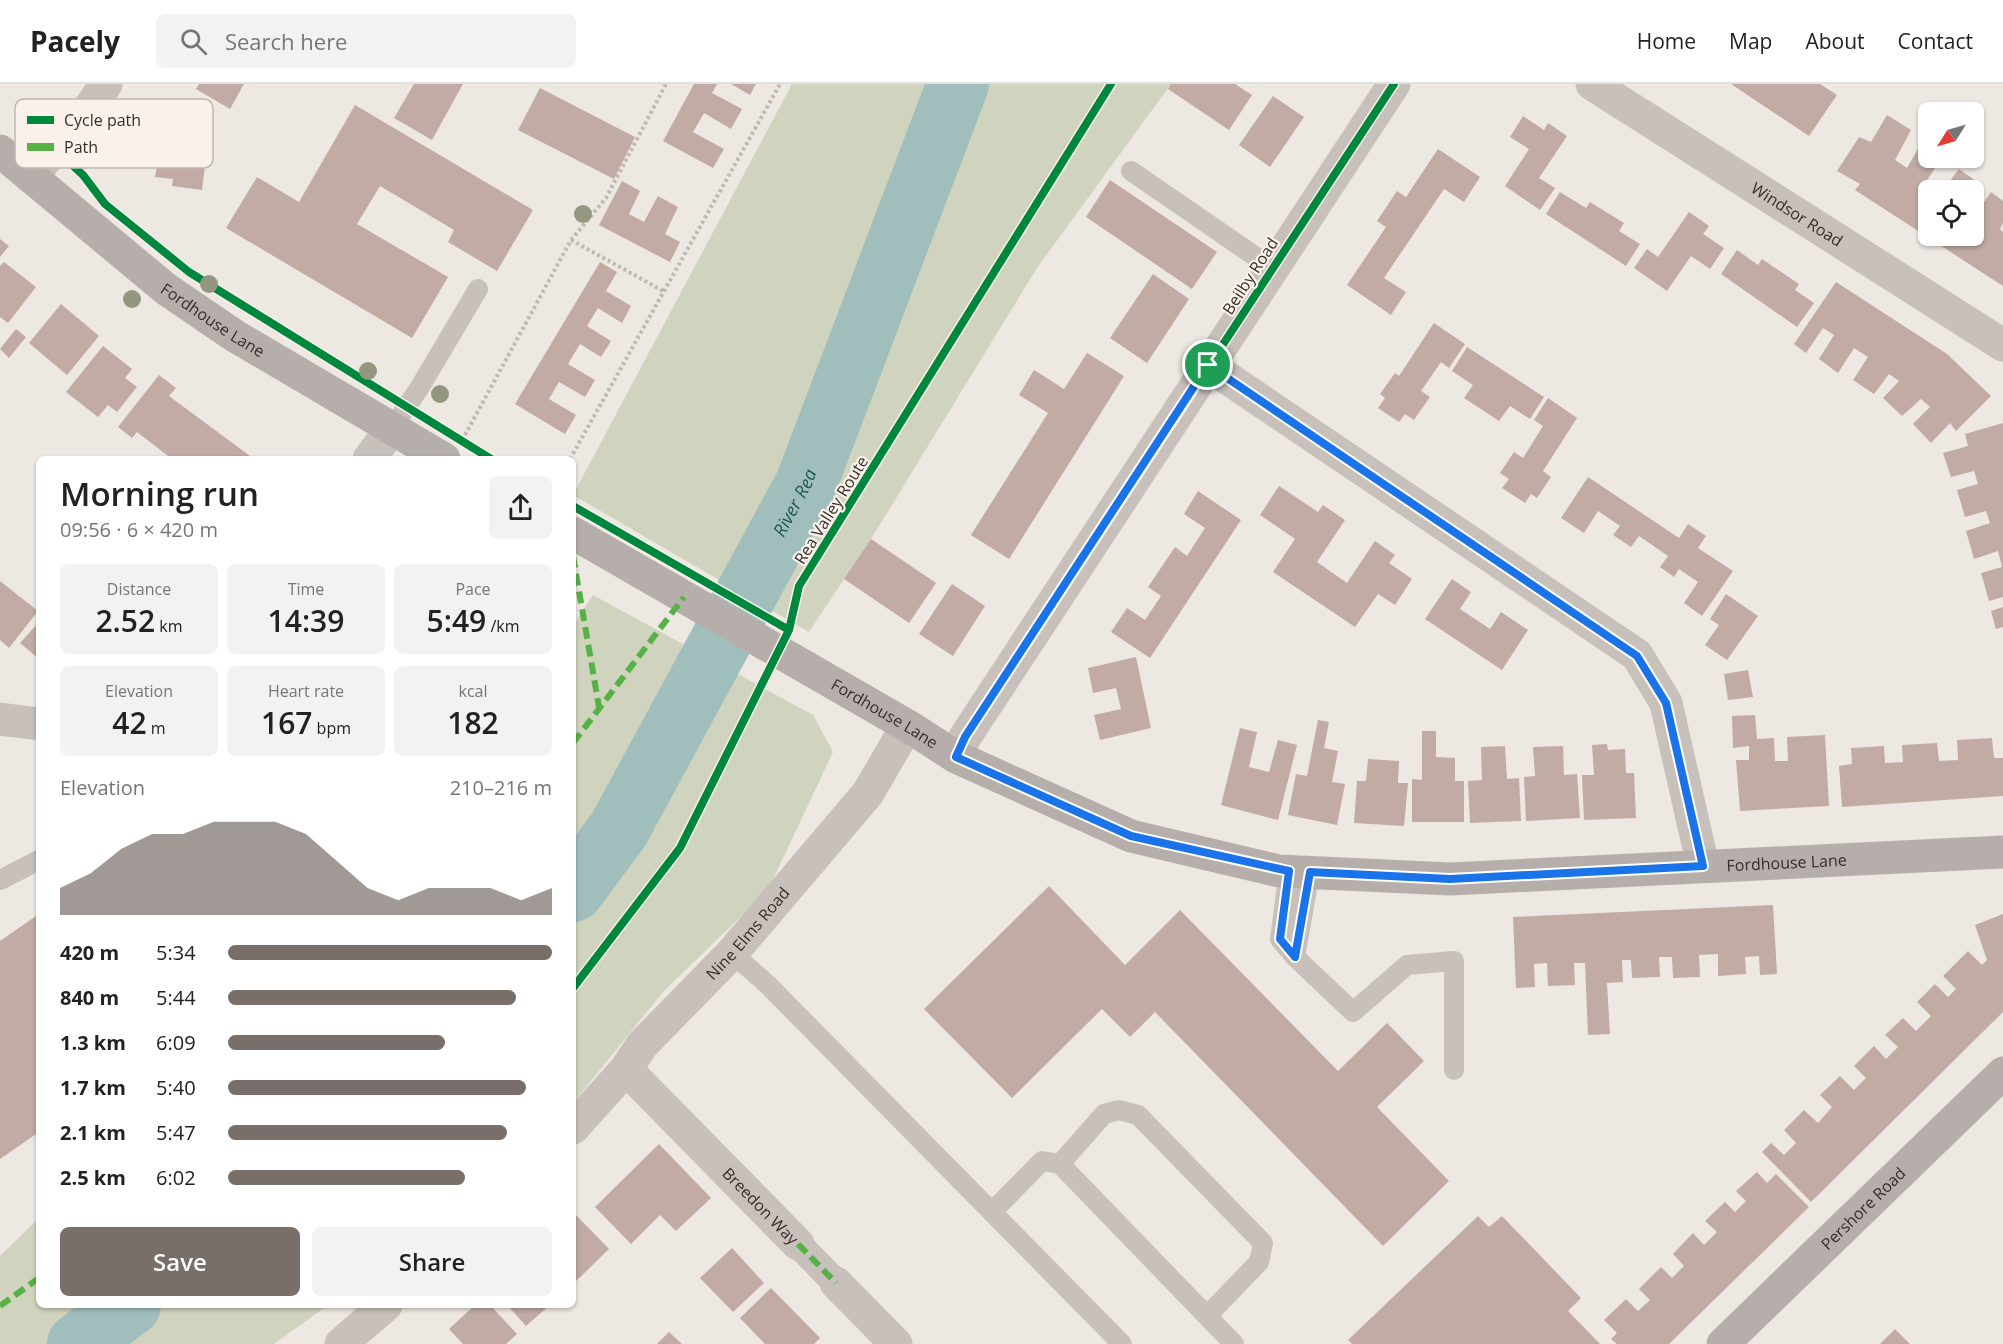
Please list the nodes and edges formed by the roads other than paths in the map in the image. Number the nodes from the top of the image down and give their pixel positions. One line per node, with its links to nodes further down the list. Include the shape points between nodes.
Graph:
1 (105, 84): 4 (street)
2 (1394, 84): 11 (street, Beilby Road)
3 (1592, 84): 13 (street, Windsor Road)
4 (96, 99)
5 (0, 151): 6 (main road, Fordhouse Lane)
6 (15, 164)
7 (20, 168): 10 (main road, Fordhouse Lane)
8 (39, 168): 10 (street)
9 (1131, 171): 11 (lane)
10 (31, 177): 15 (main road, Fordhouse Lane, via 166,289 235,336)
11 (1272, 268): 14 (street, Beilby Road)
12 (478, 289): 15 (lane)
13 (2003, 345)
14 (1208, 365): 22 (street, Beilby Road, via 965,737); 25 (street, via 1637,656 1666,703)
15 (393, 427): 16 (main road, Fordhouse Lane); 17 (street)
16 (457, 446)
17 (371, 456)
18 (576, 535): 21 (main road, Fordhouse Lane)
19 (0, 719): 20 (street)
20 (36, 724)
21 (907, 726): 22 (main road, Fordhouse Lane); 28 (street, Nine Elms Road, via 868,793)
22 (956, 757): 26 (main road, Fordhouse Lane, via 1131,836)
23 (2003, 852): 25 (main road, Fordhouse Lane)
24 (36, 862): 27 (lane)
25 (1703, 866): 26 (main road, Fordhouse Lane, via 1450,879)
26 (1299, 872): 30 (lane, via 1295,957 1353,1012 1407,965 1454,961)
27 (0, 880)
28 (732, 953): 29 (street, Nine Elms Road, via 642,1045); 34 (lane)
29 (626, 1069): 32 (street, Nine Elms Road); 35 (street, Breedon Way)
30 (1454, 1070)
31 (2003, 1073): 43 (main road, Pershore Road)
32 (576, 1125)
33 (1060, 1164): 34 (lane, via 1042,1161); 38 (lane); 38 (lane, via 1104,1114 1119,1110 1138,1115 1263,1243 1259,1262)
34 (992, 1212): 41 (lane)
35 (798, 1244): 36 (street, Breedon Way)
36 (836, 1283): 40 (street, Breedon Way)
37 (383, 1308): 39 (street)
38 (1207, 1316): 42 (lane)
39 (341, 1344)
40 (896, 1344)
41 (1122, 1344)
42 (1234, 1344)
43 (1723, 1344)

